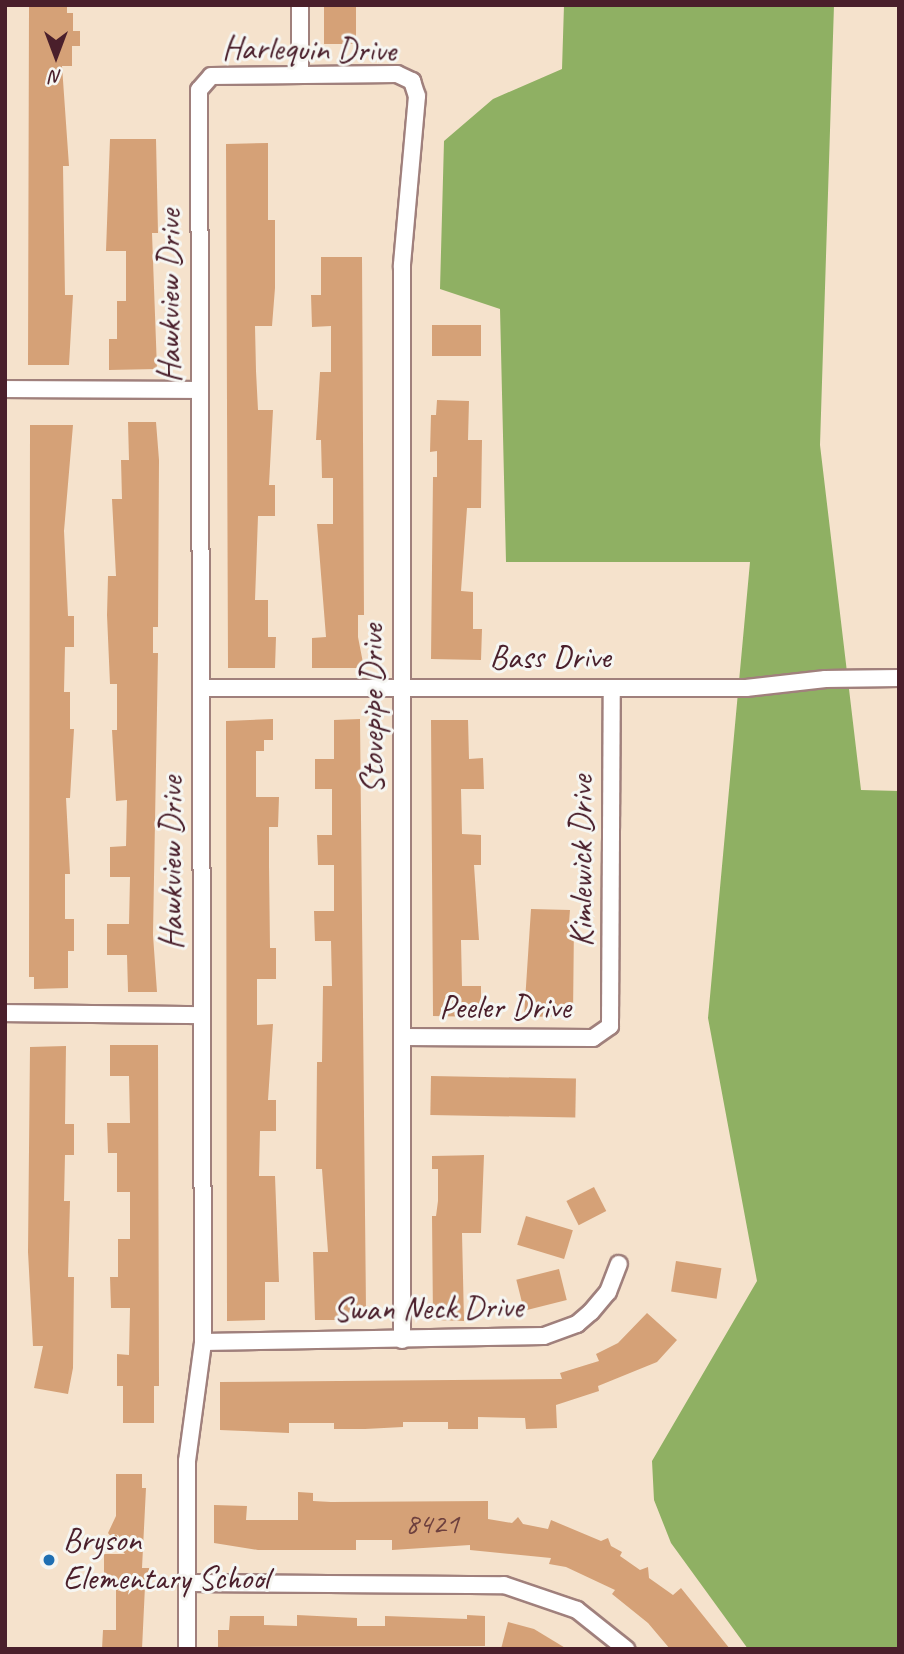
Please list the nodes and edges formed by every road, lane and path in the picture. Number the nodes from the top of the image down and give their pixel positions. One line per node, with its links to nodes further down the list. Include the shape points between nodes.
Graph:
1 (300, 5): 2 (street)
2 (300, 75): 3 (street, Harlequin Drive); 4 (street, Harlequin Drive, via 397,74)
3 (206, 79): 6 (street, Hawkview Drive, via 199,90)
4 (412, 81): 9 (street, Stovepipe Drive, via 417,96 416,138 402,265)
5 (5, 389): 6 (street)
6 (200, 390): 8 (street, Hawkview Drive)
7 (899, 678): 10 (street, Bass Drive, via 825,679 746,688)
8 (201, 688): 9 (street, Bass Drive); 12 (street, Hawkview Drive)
9 (402, 688): 10 (street, Bass Drive); 14 (street, Stovepipe Drive)
10 (612, 688): 13 (street, Kimlewick Drive, via 611,1018)
11 (5, 1013): 12 (street)
12 (202, 1015): 17 (street, Hawkview Drive)
13 (606, 1032): 14 (street, Peeler Drive, via 593,1038)
14 (402, 1037): 16 (street, Stovepipe Drive)
15 (619, 1264): 16 (street, Swan Neck Drive, via 608,1292 592,1312 562,1331 511,1340)
16 (402, 1340): 17 (street, Swan Neck Drive)
17 (203, 1342): 18 (street, Hawkview Drive, via 187,1461)
18 (188, 1583): 19 (street, Hawkview Drive); 20 (street, via 504,1585 578,1611)
19 (187, 1649)
20 (626, 1649)

